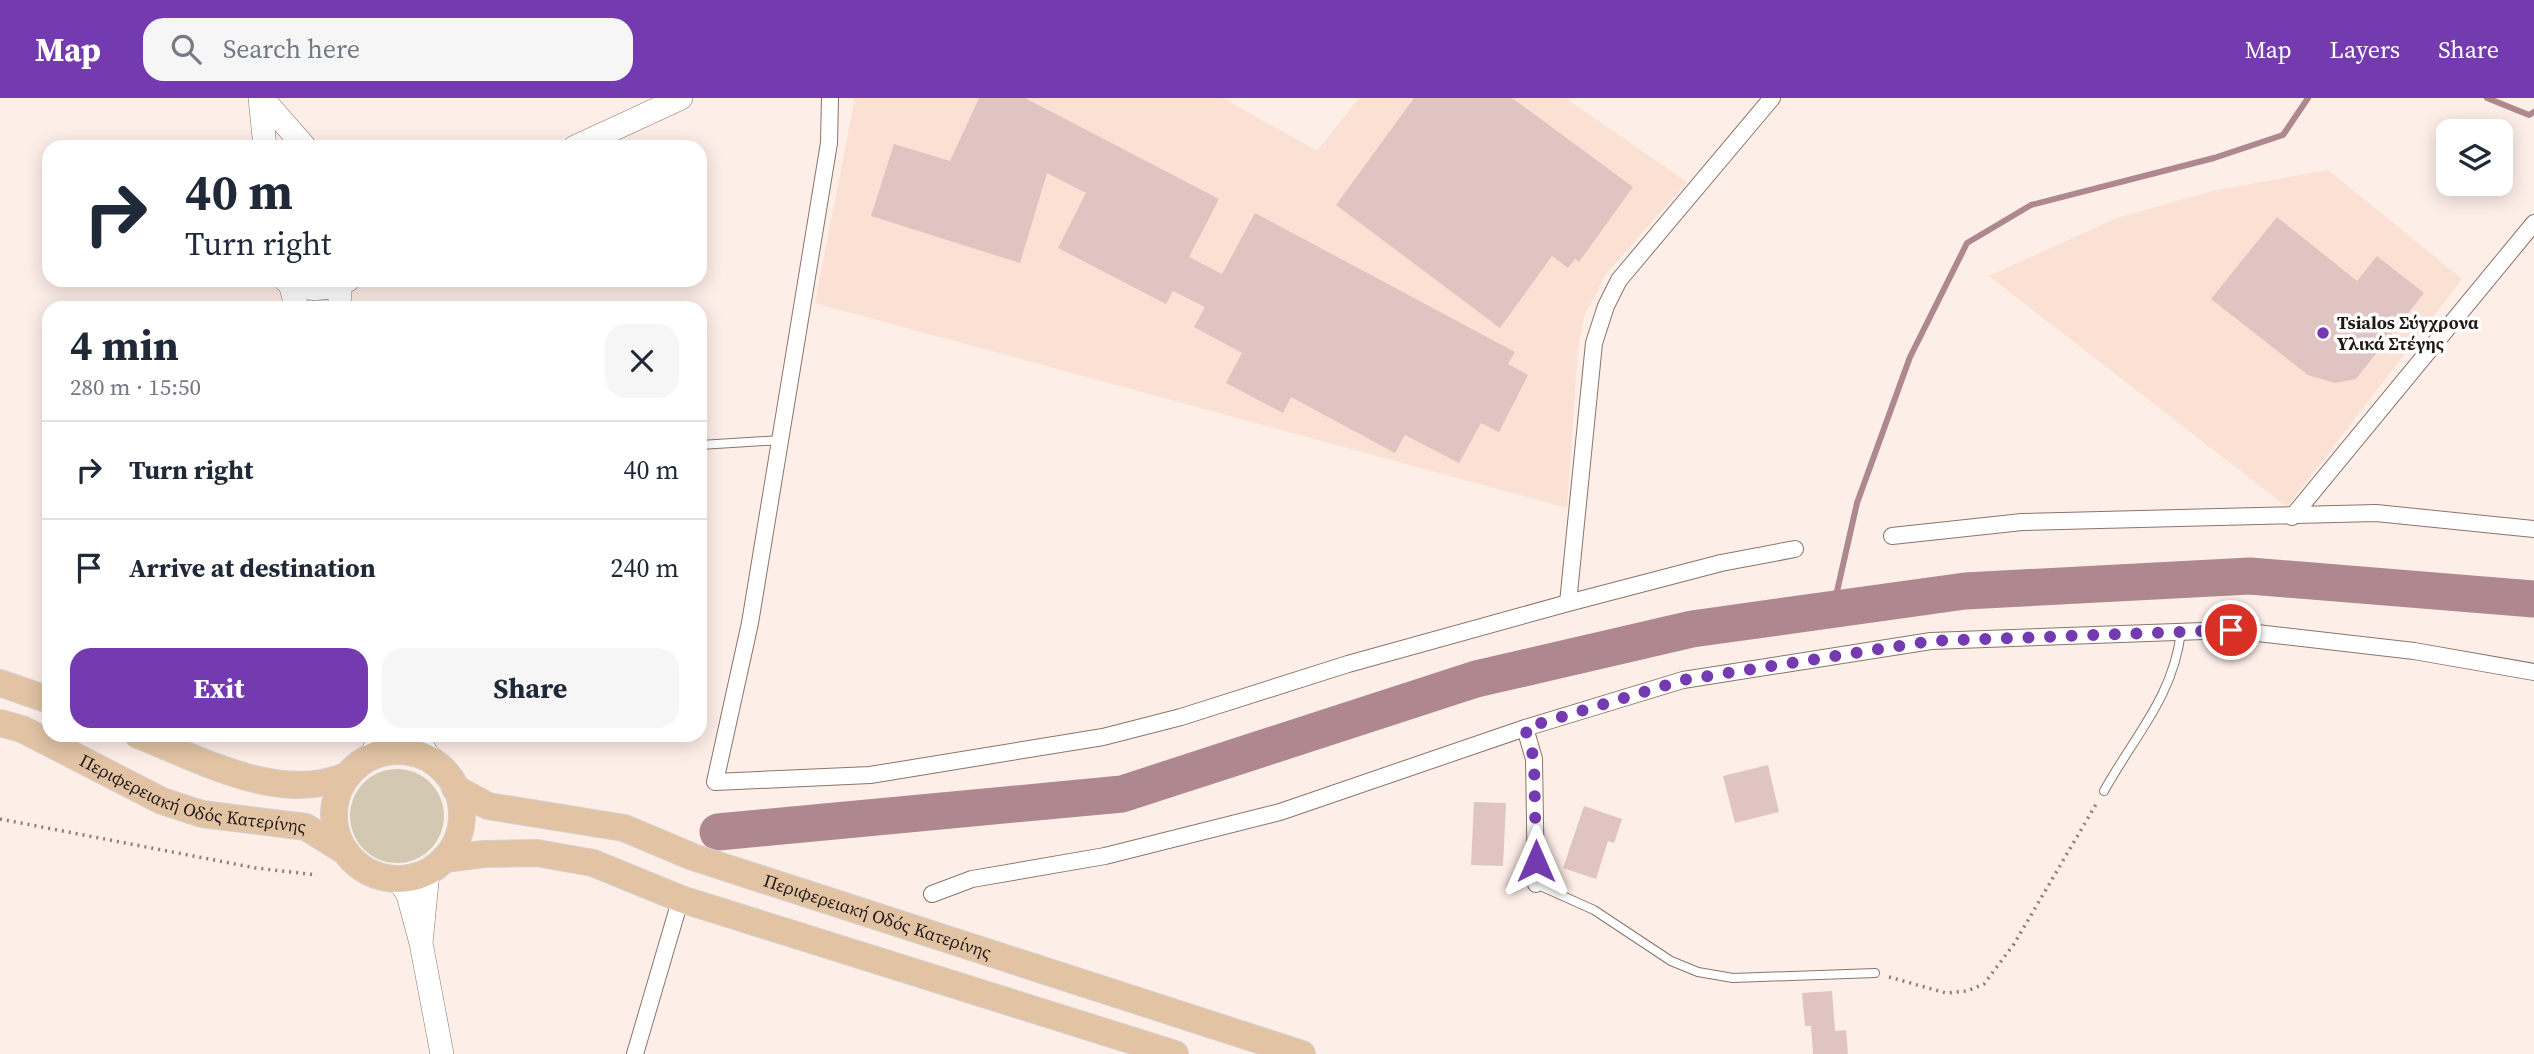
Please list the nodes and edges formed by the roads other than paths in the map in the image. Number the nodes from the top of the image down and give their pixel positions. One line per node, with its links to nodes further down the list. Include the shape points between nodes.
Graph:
1 (261, 98): 5 (main road); 6 (main road)
2 (681, 98): 7 (main road)
3 (830, 98): 11 (street, via 829,143)
4 (1772, 98): 17 (street, via 1636,257 1606,306 1594,343)
5 (264, 140)
6 (298, 140)
7 (590, 140)
8 (2534, 223): 13 (street)
9 (302, 287): 10 (main road)
10 (342, 291)
11 (781, 440): 12 (lane); 17 (street, via 750,623 715,782 870,775 1103,737)
12 (707, 445)
13 (2292, 516): 14 (street, via 2376,513); 15 (street, via 2022,523)
14 (2534, 529)
15 (1892, 536)
16 (1795, 549): 17 (street, via 1721,563)
17 (1569, 603)
18 (2181, 632): 19 (street, via 2231,630 2401,649); 23 (street, via 1931,641 1683,680); 32 (lane, via 2169,683)
19 (2534, 672)
20 (0, 683): 21 (main road)
21 (42, 698)
22 (0, 723): 24 (main road, Περιφερειακή Οδός Κατερίνης)
23 (1525, 728): 36 (street, via 1534,759); 37 (street, via 1280,812 1105,856 972,879)
24 (42, 739)
25 (47, 742): 33 (main road, Περιφερειακή Οδός Κατερίνης, via 162,801 202,814 306,827)
26 (156, 742): 30 (main road, Περιφερειακή Οδός Κατερίνης, via 236,774 270,782 315,786)
27 (420, 742): 29 (main road)
28 (375, 746): 29 (main road); 30 (main road)
29 (431, 761): 31 (main road)
30 (348, 775): 33 (main road, via 334,814)
31 (455, 788): 34 (main road, via 461,822 456,842); 44 (main road, Περιφερειακή Οδός Κατερίνης, via 488,806 624,828 693,857)
32 (2104, 791)
33 (346, 852): 35 (main road, via 369,873)
34 (436, 866): 35 (main road); 39 (main road); 43 (main road, via 484,854 537,853 593,863 681,899)
35 (399, 880): 39 (main road, via 408,895)
36 (1535, 884): 40 (lane, via 1594,910 1671,961 1698,972 1733,978)
37 (932, 894)
38 (677, 911): 42 (street)
39 (421, 943): 41 (main road)
40 (1875, 973)
41 (442, 1054)
42 (635, 1054)
43 (1175, 1054)
44 (1302, 1054)

